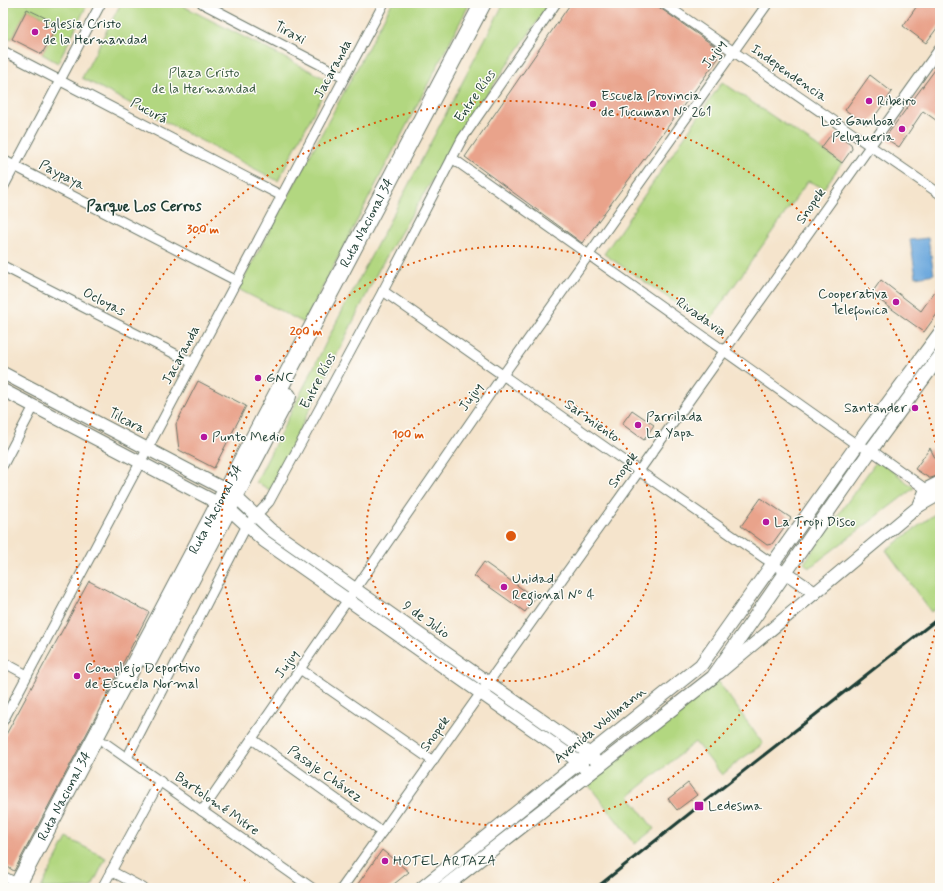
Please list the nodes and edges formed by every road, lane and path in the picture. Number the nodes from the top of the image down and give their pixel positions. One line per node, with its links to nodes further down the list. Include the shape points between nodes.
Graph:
1 (100, 3): 13 (street)
2 (202, 3): 12 (street, Tiraxi)
3 (384, 3): 12 (street, Jacaranda)
4 (483, 3): 42 (highway, Ruta Nacional 34)
5 (494, 3): 42 (highway, Ruta Nacional 34)
6 (556, 3): 15 (street, Entre Ríos, via 462,139)
7 (662, 3): 11 (street, Independencia)
8 (768, 3): 11 (street, Jujuy)
9 (940, 48): 14 (street, Snopek)
10 (3, 51): 13 (street, Pucurá)
11 (733, 52): 14 (street, Independencia); 21 (street, Jujuy)
12 (344, 77): 20 (street, Jacaranda)
13 (60, 81): 17 (street); 20 (street, Pucurá)
14 (871, 146): 19 (street, Independencia); 26 (street, Snopek)
15 (452, 158): 21 (street, Rivadavia); 24 (street, Entre Ríos)
16 (3, 160): 17 (street, Paypaya)
17 (15, 166): 18 (street); 23 (street, Paypaya)
18 (3, 188)
19 (940, 194)
20 (282, 196): 23 (street, Jacaranda)
21 (588, 255): 26 (street, Rivadavia); 30 (street, Jujuy)
22 (3, 266): 28 (street, Ocloyas)
23 (237, 281): 28 (street, Jacaranda)
24 (383, 291): 30 (street, Sarmiento); 44 (street, Entre Ríos, via 269,502)
25 (940, 333): 33 (main road, Avenida Wollmann)
26 (725, 351): 33 (street, Rivadavia); 38 (street, Snopek)
27 (940, 356): 35 (main road)
28 (193, 364): 34 (street, Jacaranda)
29 (3, 373): 34 (street, Tilcara)
30 (503, 375): 38 (street, Sarmiento); 48 (street, Jujuy)
31 (3, 390): 32 (street)
32 (34, 406): 36 (street); 37 (street)
33 (858, 445): 35 (street, Rivadavia); 46 (main road, Avenida Wollmann)
34 (148, 449): 36 (street, Jacaranda); 42 (street, Tilcara)
35 (871, 450): 40 (street, Rivadavia); 47 (main road)
36 (140, 462): 42 (street); 53 (street, Jacaranda)
37 (3, 465)
38 (639, 472): 46 (street, Sarmiento); 55 (street, Snopek)
39 (940, 482): 40 (street)
40 (926, 489): 41 (street, Rivadavia); 43 (street)
41 (938, 495): 43 (street)
42 (227, 500): 44 (street, 9 de Julio); 45 (street, 9 de Julio); 59 (highway, Ruta Nacional 34); 70 (highway, Ruta Nacional 34)
43 (919, 506): 49 (street)
44 (256, 516): 45 (street, Entre Ríos); 48 (street, 9 de Julio, via 271,530)
45 (247, 525): 50 (street, 9 de Julio, via 264,541); 60 (street, Entre Ríos)
46 (773, 564): 47 (street, Sarmiento); 61 (main road, Avenida Wollmann, via 701,665)
47 (786, 573): 49 (street); 54 (main road)
48 (356, 589): 50 (street, Jujuy); 55 (street, 9 de Julio)
49 (815, 592): 54 (street)
50 (348, 600): 52 (street, Jujuy); 56 (street, 9 de Julio)
51 (3, 662): 53 (street)
52 (300, 670): 58 (street, Jujuy); 62 (street)
53 (27, 675): 57 (street, Jacaranda)
54 (713, 677): 63 (main road)
55 (489, 683): 56 (street, Snopek); 61 (street, 9 de Julio)
56 (481, 693): 61 (street, 9 de Julio); 62 (street, Snopek)
57 (3, 721)
58 (252, 739): 66 (street, Jujuy); 67 (street, Pasaje Chávez)
59 (105, 743): 60 (street, Bartolomé Mitre); 70 (highway, Ruta Nacional 34)
60 (127, 758): 65 (street, Bartolomé Mitre)
61 (584, 758): 63 (street, 9 de Julio); 64 (street, 9 de Julio); 75 (main road, Avenida Wollmann)
62 (433, 761): 67 (street, Snopek)
63 (600, 766): 64 (main road)
64 (589, 774): 76 (main road)
65 (160, 781): 66 (street, Bartolomé Mitre); 68 (street)
66 (202, 811): 73 (street, Bartolomé Mitre)
67 (382, 832): 74 (street, Snopek)
68 (111, 871): 71 (street); 72 (street)
69 (3, 876): 70 (street)
70 (21, 887)
71 (102, 888)
72 (143, 888)
73 (312, 888)
74 (342, 888)
75 (422, 888)
76 (443, 888)

